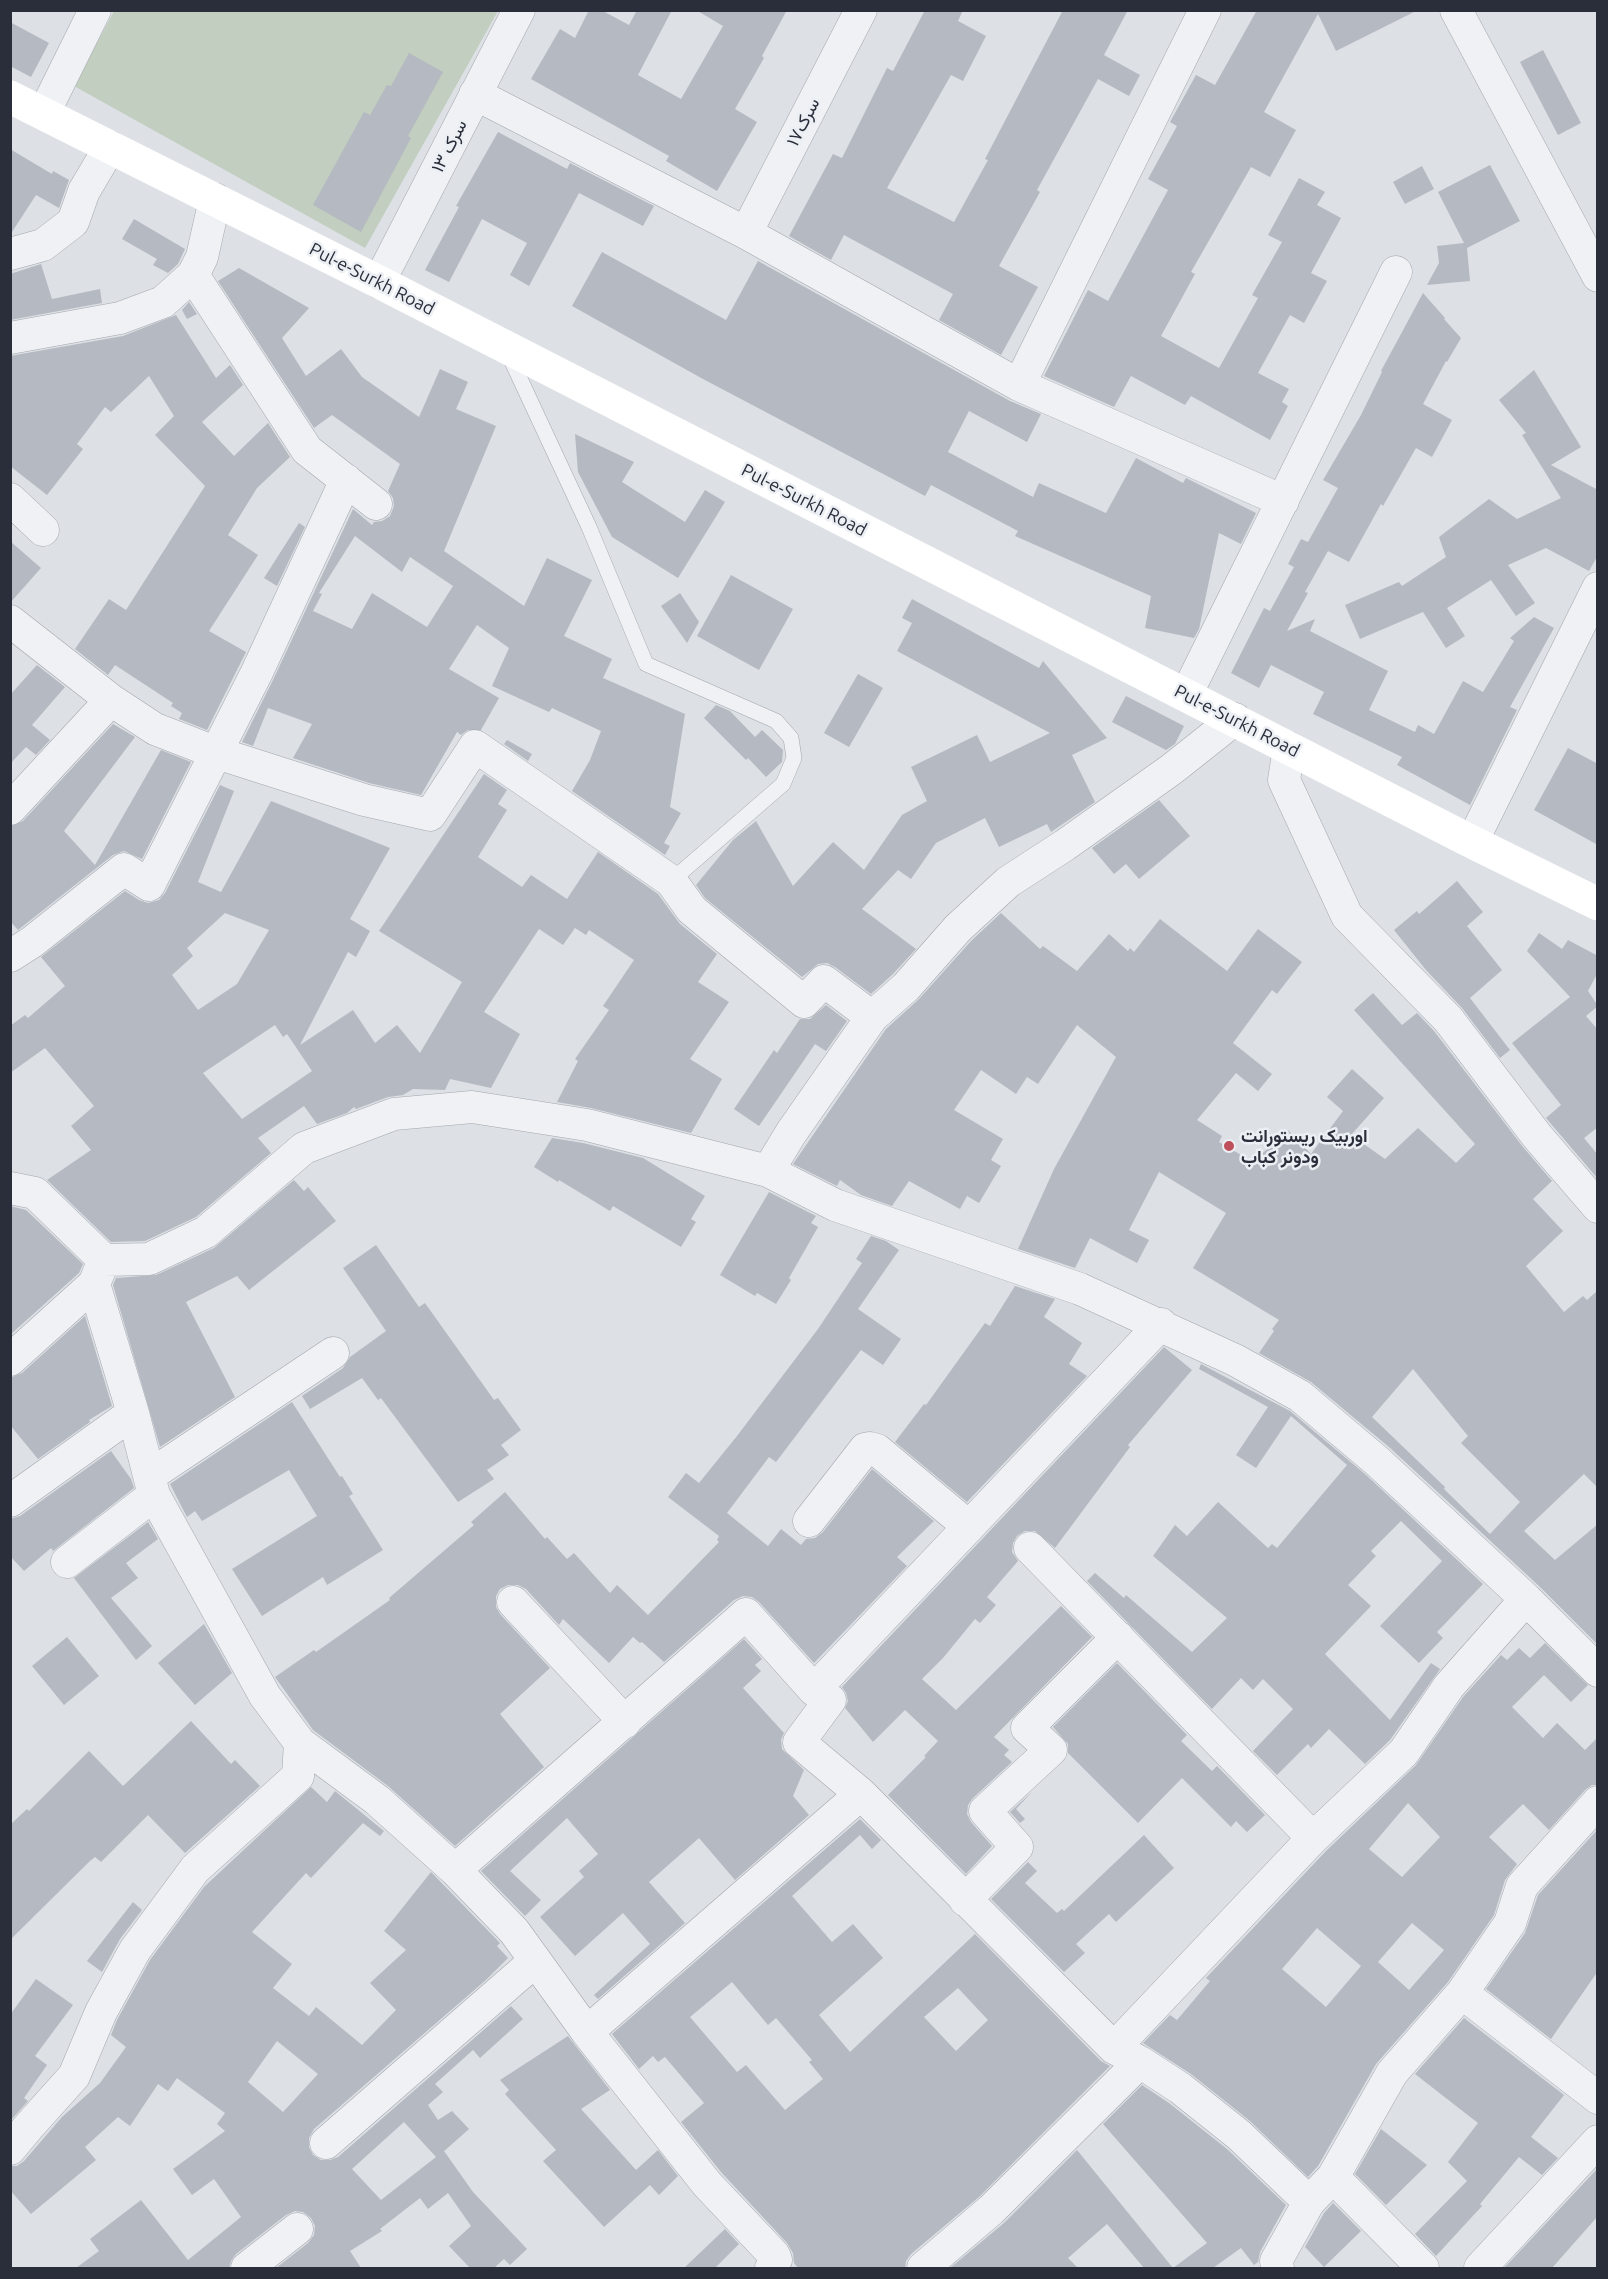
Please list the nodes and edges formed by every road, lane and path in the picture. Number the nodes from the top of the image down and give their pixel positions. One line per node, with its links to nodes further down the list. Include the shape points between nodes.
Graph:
1 (95, 10): 8 (street)
2 (519, 10): 6 (street, سرک ۱۳)
3 (861, 10): 11 (street, سرک۱۷)
4 (1205, 10): 19 (street)
5 (1456, 10): 15 (street)
6 (475, 94): 11 (street); 16 (street, سرک ۱۳)
7 (10, 97): 8 (street, Pul-e-Surkh Road)
8 (44, 113): 9 (street, Pul-e-Surkh Road)
9 (110, 147): 10 (street, Pul-e-Surkh Road); 12 (street, via 84,191 73,222 43,245)
10 (215, 199): 14 (street, via 202,257); 16 (street, Pul-e-Surkh Road)
11 (746, 233): 19 (street)
12 (10, 255)
13 (1396, 272): 22 (street)
14 (193, 275): 17 (street, via 163,302 120,318); 20 (street, via 307,450)
15 (1598, 276)
16 (379, 282): 18 (street, Pul-e-Surkh Road)
17 (10, 338)
18 (506, 347): 27 (street, Pul-e-Surkh Road); 34 (lane, via 589,527 646,664 776,721 791,738 795,758 783,784)
19 (1019, 385): 22 (street)
20 (346, 480): 23 (street); 31 (street)
21 (10, 499): 24 (street)
22 (1283, 501): 27 (street)
23 (376, 504)
24 (43, 530)
25 (1598, 588): 33 (street)
26 (10, 621): 28 (street)
27 (1186, 695): 29 (street, Pul-e-Surkh Road)
28 (111, 700): 31 (street, via 155,729); 32 (street)
29 (1235, 719): 30 (street, Pul-e-Surkh Road); 37 (street, via 1172,769 1008,882)
30 (1289, 748): 33 (street, Pul-e-Surkh Road); 40 (street, via 1284,780 1347,916 1448,1019 1537,1136)
31 (217, 753): 34 (street, via 364,800 430,815 475,746); 36 (street, via 149,885 124,869)
32 (10, 808)
33 (1472, 842): 35 (street, Pul-e-Surkh Road)
34 (671, 881): 37 (street, via 692,910 804,1002 824,981)
35 (1598, 904)
36 (10, 956)
37 (872, 1017): 38 (street)
38 (768, 1171): 41 (street, via 587,1125 472,1107 394,1114 304,1148 207,1232 148,1259); 42 (street, via 835,1205 1080,1289)
39 (10, 1188): 41 (street, via 35,1193)
40 (1598, 1207)
41 (99, 1272): 44 (street); 45 (street)
42 (1161, 1324): 49 (street); 52 (street, via 1300,1396 1377,1461)
43 (333, 1353): 46 (street)
44 (10, 1360)
45 (133, 1413): 46 (street); 47 (street)
46 (151, 1486): 51 (street); 58 (street, via 265,1696)
47 (10, 1501)
48 (809, 1521): 49 (street, via 865,1449 870,1448)
49 (968, 1526): 56 (street)
50 (1030, 1548): 54 (street)
51 (67, 1562)
52 (1526, 1599): 55 (street); 61 (street, via 1449,1686 1404,1752)
53 (513, 1602): 57 (street)
54 (1118, 1637): 61 (street); 63 (street, via 1027,1728 1051,1750 985,1811 1017,1846)
55 (1598, 1671)
56 (814, 1690): 57 (street, via 746,1614); 59 (street, via 830,1700 800,1742)
57 (625, 1722): 62 (street)
58 (300, 1743): 62 (street, via 377,1800); 71 (street, via 298,1776 195,1869 135,1950 101,2012 74,2076)
59 (861, 1794): 63 (street); 66 (street)
60 (1598, 1802): 65 (street, via 1522,1886 1510,1923)
61 (1313, 1838): 67 (street)
62 (455, 1870): 64 (street, via 514,1931)
63 (965, 1900): 67 (street)
64 (535, 1961): 66 (street); 70 (street)
65 (1462, 1993): 68 (street); 72 (street, via 1392,2073)
66 (586, 2032): 76 (street, via 707,2184 774,2255 776,2260)
67 (1127, 2055): 73 (street, via 1180,2088 1239,2135); 77 (street, via 991,2210)
68 (1598, 2098)
69 (1598, 2141): 80 (street)
70 (326, 2142)
71 (10, 2149)
72 (1332, 2177): 73 (street); 79 (street)
73 (1309, 2202): 78 (street, via 1276,2261)
74 (297, 2229): 75 (street)
75 (247, 2268)
76 (771, 2268)
77 (923, 2268)
78 (1278, 2268)
79 (1423, 2268)
80 (1480, 2268)

